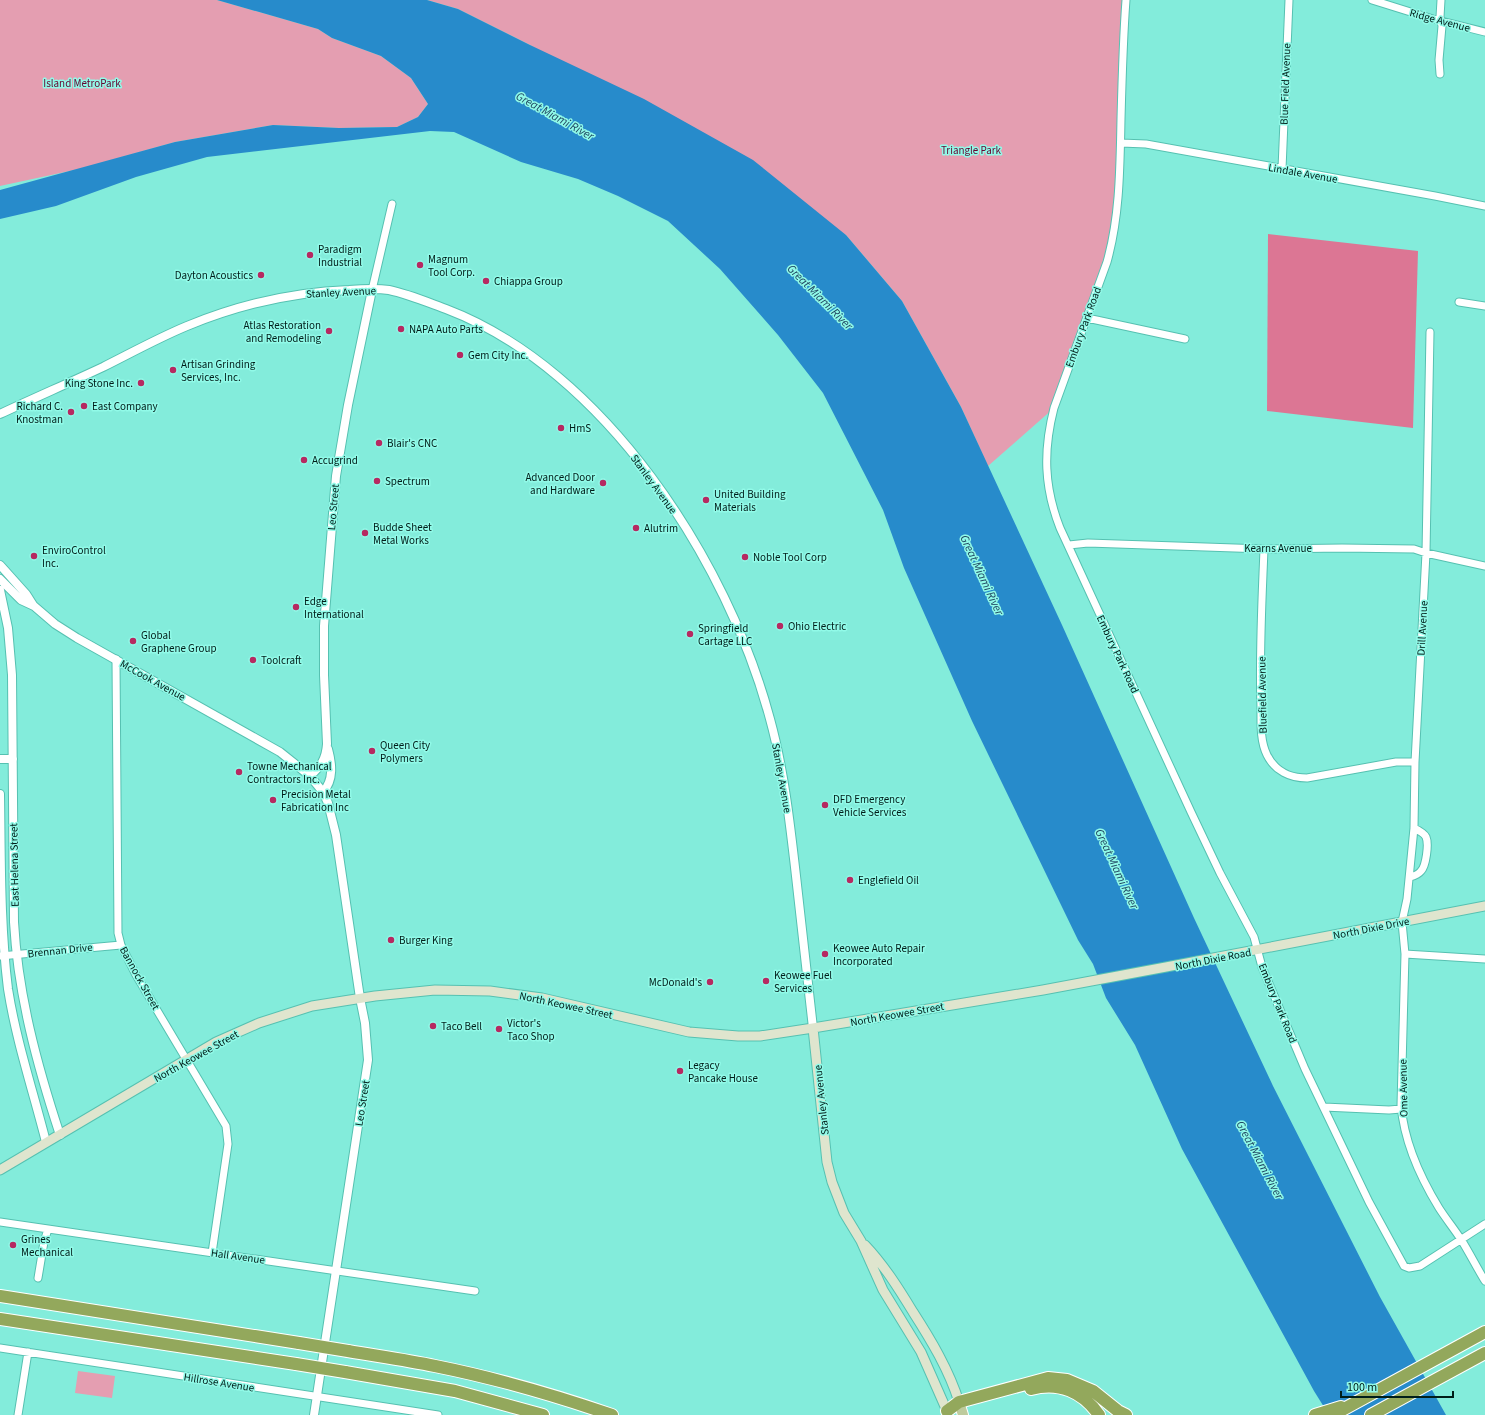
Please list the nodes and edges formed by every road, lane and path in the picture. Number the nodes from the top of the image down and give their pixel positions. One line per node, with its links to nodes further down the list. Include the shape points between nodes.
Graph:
1 (1126, 0): 8 (street, Embury Park Road)
2 (1289, 0): 9 (street, Blue Field Avenue)
3 (1372, 0): 5 (street, Ridge Avenue)
4 (1441, 0): 5 (street)
5 (1441, 21): 6 (street, Ridge Avenue); 7 (street)
6 (1485, 32)
7 (1440, 74)
8 (1121, 143): 9 (street, Lindale Avenue, via 1146,144); 15 (street, Embury Park Road, via 1118,209 1113,241)
9 (1282, 169): 11 (street, Lindale Avenue)
10 (392, 204): 12 (street, Leo Street)
11 (1485, 206)
12 (372, 290): 18 (street, Stanley Avenue, via 301,294 215,316 160,338); 28 (street, Leo Street, via 336,476 324,626); 49 (street, Stanley Avenue, via 387,290 458,313 500,335 550,370 589,405 629,450 675,512 700,552 743,641 763,696 777,746 790,820)
13 (1458, 302): 14 (street)
14 (1485, 306)
15 (1087, 318): 17 (street); 19 (street, Embury Park Road, via 1054,408 1046,446 1050,494 1057,519)
16 (1430, 332): 21 (street, Drill Avenue)
17 (1186, 339)
18 (0, 414)
19 (1069, 545): 20 (street, Kearns Avenue, via 1088,543); 42 (street, Embury Park Road, via 1191,812 1254,937)
20 (1264, 549): 21 (street, Kearns Avenue, via 1414,549); 31 (street, Bluefield Avenue, via 1260,690 1264,747 1273,764 1284,773 1307,778 1396,762)
21 (1426, 553): 23 (street, Kearns Avenue); 31 (street, Drill Avenue)
22 (0, 565): 26 (street)
23 (1485, 566)
24 (0, 579): 26 (street, McCook Avenue, via 21,600)
25 (0, 590): 30 (street, East Helena Street, via 6,614 11,658)
26 (34, 606): 27 (street, McCook Avenue, via 55,624)
27 (116, 660): 32 (street, McCook Avenue, via 280,752); 41 (street, Bannock Street, via 117,923)
28 (327, 744): 32 (street, Leo Street, via 320,768); 33 (street, Leo Street, via 332,772 330,783)
29 (0, 759): 30 (street)
30 (13, 759): 37 (street, East Helena Street)
31 (1415, 762): 35 (street, Drill Avenue)
32 (310, 776): 33 (street, Leo Street)
33 (323, 792): 48 (street, Leo Street, via 336,835)
34 (0, 794): 36 (street, East Helena Street)
35 (1414, 828): 38 (street, Drill Avenue); 38 (street, via 1427,838 1427,852 1421,871)
36 (1, 862): 37 (street); 45 (street, East Helena Street)
37 (14, 862): 44 (street, East Helena Street)
38 (1410, 877): 40 (street, Drill Avenue)
39 (1485, 906): 40 (main road, North Dixie Drive)
40 (1402, 922): 42 (main road, North Dixie Drive); 43 (street, Ome Avenue)
41 (121, 945): 44 (street, Brennan Drive); 50 (street, Bannock Street)
42 (1258, 950): 47 (main road, North Dixie Road); 51 (street, Embury Park Road, via 1262,967)
43 (1406, 954): 46 (street); 52 (street, Ome Avenue)
44 (16, 955): 45 (street, Brennan Drive); 53 (street, East Helena Street, via 26,1017)
45 (2, 956): 54 (street, East Helena Street, via 14,1020)
46 (1485, 959)
47 (1168, 967): 49 (main road, North Keowee Street)
48 (360, 998): 49 (main road, North Keowee Street, via 435,990 490,991 542,998 668,1028 708,1034 760,1036); 50 (main road, North Keowee Street, via 312,1006 271,1019); 62 (street, Leo Street, via 369,1050)
49 (813, 1028): 60 (main road, Stanley Avenue, via 829,1170 838,1200)
50 (186, 1059): 53 (main road, North Keowee Street); 61 (street, Bannock Street, via 221,1115 228,1136)
51 (1324, 1107): 52 (street); 59 (street, Embury Park Road, via 1369,1202 1404,1266 1420,1266)
52 (1401, 1109): 59 (street, Ome Avenue, via 1410,1146 1427,1187)
53 (60, 1135): 54 (main road, North Keowee Street)
54 (46, 1142): 55 (main road, North Keowee Street)
55 (0, 1170)
56 (0, 1222): 58 (street, Hall Avenue)
57 (1485, 1224): 59 (street)
58 (48, 1229): 61 (street, Hall Avenue); 63 (street)
59 (1461, 1240): 64 (street, Ome Avenue)
60 (861, 1241): 74 (main road, Stanley Avenue, via 878,1258 901,1291 946,1370); 75 (main road, Stanley Avenue, via 884,1290 920,1352)
61 (212, 1253): 62 (street, Hall Avenue)
62 (336, 1270): 65 (street, Hall Avenue); 72 (street, Leo Street)
63 (38, 1278)
64 (1485, 1281)
65 (475, 1291)
66 (0, 1296): 80 (highway, bridge, via 434,1366 521,1386)
67 (0, 1319): 79 (highway, bridge, via 455,1391)
68 (1485, 1332): 73 (highway)
69 (0, 1348): 70 (street, Hillrose Avenue)
70 (28, 1352): 72 (street, Hillrose Avenue); 76 (street)
71 (1485, 1353): 85 (highway)
72 (317, 1397): 77 (street, Leo Street); 78 (street, Hillrose Avenue)
73 (1355, 1403): 83 (highway); 84 (highway)
74 (962, 1409): 75 (highway); 81 (highway, via 1035,1388 1058,1387 1075,1392 1092,1404); 82 (highway, via 1048,1378 1067,1380 1093,1391)
75 (948, 1413)
76 (18, 1415)
77 (314, 1415)
78 (438, 1415)
79 (543, 1415)
80 (612, 1415)
81 (1099, 1415)
82 (1126, 1415)
83 (1316, 1415)
84 (1333, 1415)
85 (1371, 1415)

